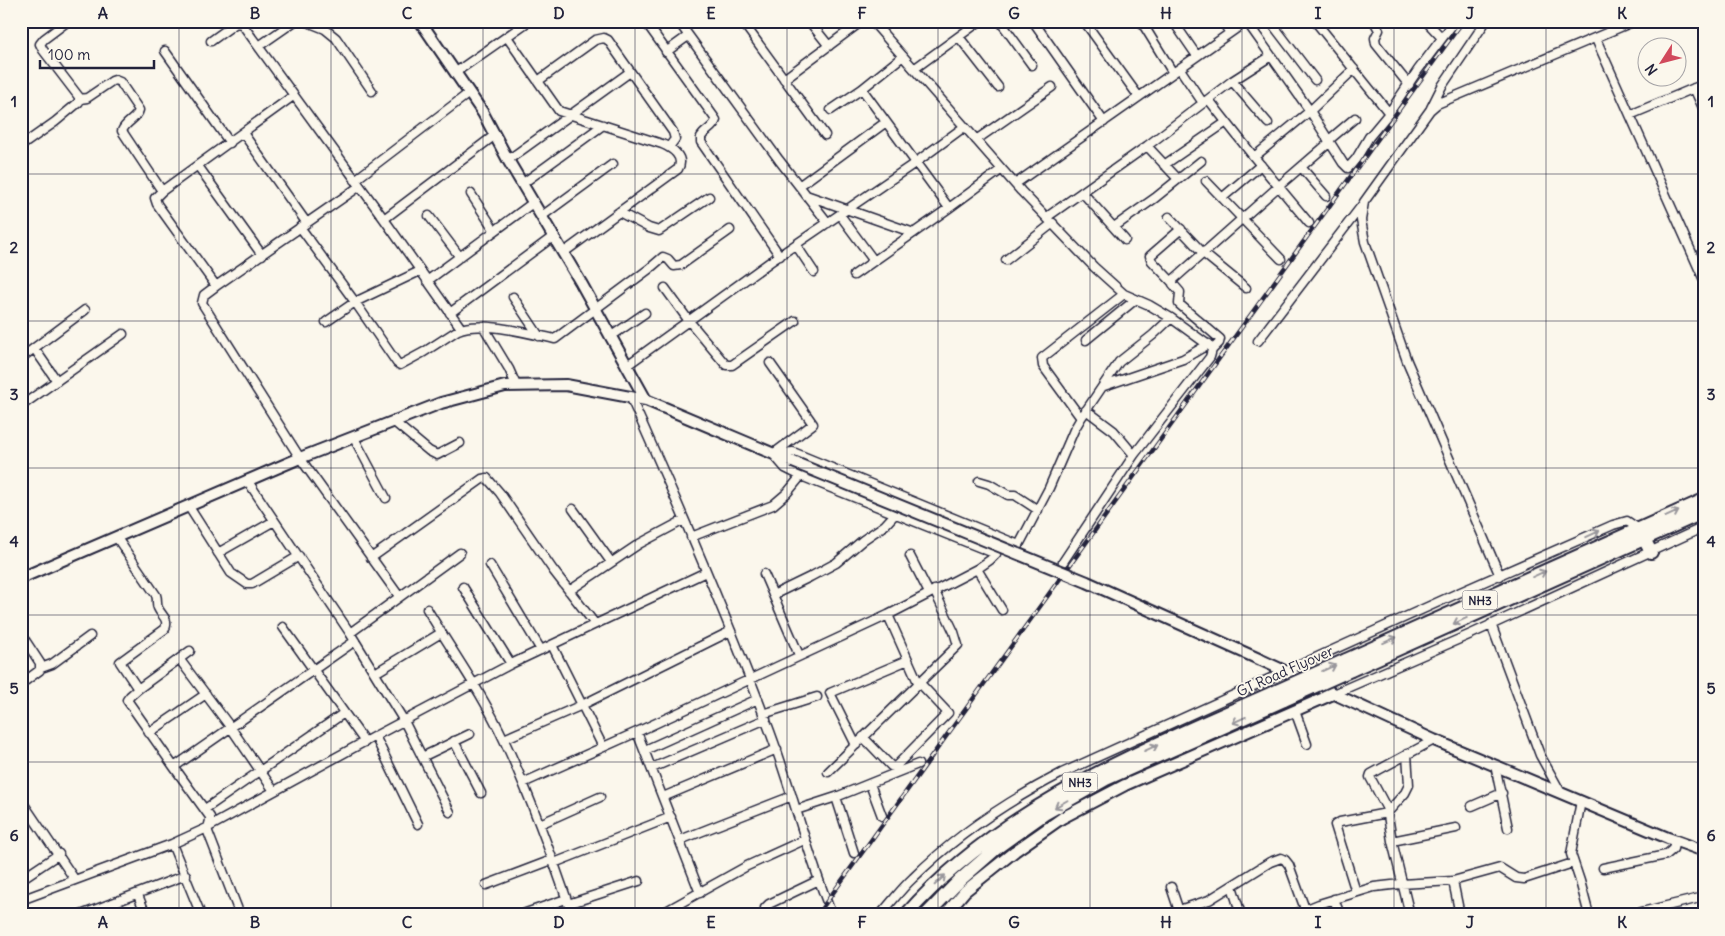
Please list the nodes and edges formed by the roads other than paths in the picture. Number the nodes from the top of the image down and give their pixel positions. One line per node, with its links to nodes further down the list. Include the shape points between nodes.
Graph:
1 (68, 21): 61 (street, via 40,44)
2 (295, 21): 34 (street)
3 (305, 21): 57 (street, via 325,29 336,38)
4 (420, 21): 45 (street)
5 (529, 21): 30 (street)
6 (644, 21): 37 (street)
7 (678, 21): 28 (street)
8 (809, 21): 35 (street)
9 (862, 21): 35 (street)
10 (872, 21): 38 (street)
11 (980, 21): 29 (street)
12 (1000, 21): 41 (street)
13 (1033, 21): 72 (street)
14 (1084, 21): 60 (street)
15 (1141, 21): 44 (street)
16 (1173, 21): 39 (street)
17 (1222, 21): 27 (street)
18 (1270, 21): 48 (street)
19 (1315, 21): 43 (street)
20 (1374, 21): 51 (street, via 1379,30 1376,44)
21 (1426, 21): 31 (street)
22 (1455, 21): 31 (street)
23 (1486, 21): 64 (street, via 1442,86)
24 (1635, 21): 32 (street)
25 (745, 22): 47 (street)
26 (1247, 22): 27 (street); 40 (street)
27 (1230, 33): 39 (street)
28 (688, 36): 37 (street); 101 (street)
29 (959, 36): 42 (street); 53 (street)
30 (507, 38): 45 (street); 49 (street)
31 (1442, 38): 51 (street)
32 (1596, 39): 64 (street, via 1454,96); 69 (street)
33 (211, 41): 34 (street, via 238,23)
34 (259, 46): 59 (street)
35 (829, 46): 47 (street)
36 (165, 51): 82 (street)
37 (666, 52): 136 (street, via 716,120 701,137 701,142)
38 (903, 56): 42 (street); 56 (street)
39 (1198, 56): 44 (street)
40 (1272, 56): 50 (street); 66 (street)
41 (1032, 65)
42 (914, 69): 76 (street)
43 (1354, 69): 66 (street); 67 (street)
44 (1176, 71): 60 (street); 62 (street)
45 (456, 72): 58 (street)
46 (630, 72): 49 (street, via 608,40 599,38); 68 (street); 84 (street, via 675,136)
47 (784, 79): 79 (street)
48 (1315, 80)
49 (538, 81): 68 (street, via 559,111)
50 (1232, 81): 62 (street); 74 (street)
51 (1409, 84): 67 (street)
52 (1704, 84): 55 (street)
53 (998, 87)
54 (1052, 87): 80 (street)
55 (1694, 88): 65 (street); 69 (street)
56 (862, 89): 63 (street); 71 (street)
57 (372, 91)
58 (469, 93): 78 (street); 98 (street)
59 (293, 96): 77 (street); 98 (street)
60 (1139, 97): 72 (street)
61 (80, 99): 83 (street, via 77,105); 103 (street, via 112,82 120,82 139,110 122,131)
62 (1206, 102): 73 (street); 85 (street)
63 (831, 110)
64 (1430, 110): 111 (street)
65 (1704, 110)
66 (1310, 111): 81 (street); 86 (street)
67 (1389, 113): 81 (street, via 1349,167)
68 (571, 114): 75 (street); 87 (street)
69 (1630, 115): 144 (street)
70 (1356, 118): 81 (street)
71 (886, 122): 89 (street); 101 (street)
72 (1104, 122): 100 (street)
73 (1226, 123): 86 (street); 91 (street)
74 (1268, 123)
75 (603, 125): 84 (street); 99 (street)
76 (964, 127): 80 (street); 89 (street)
77 (243, 133): 82 (street); 124 (street)
78 (496, 135): 87 (street); 120 (street)
79 (825, 135)
80 (976, 140): 95 (street)
81 (1329, 142): 94 (street)
82 (230, 143): 93 (street)
83 (21, 146)
84 (669, 146): 114 (street, via 680,158 678,168)
85 (1146, 146): 91 (street); 104 (street)
86 (1254, 157): 92 (street)
87 (508, 160): 99 (street)
88 (1201, 160): 96 (street)
89 (915, 163): 112 (street); 113 (street)
90 (612, 164): 117 (street)
91 (1164, 165): 96 (street)
92 (1261, 165): 102 (street); 109 (street)
93 (198, 166): 103 (street); 135 (street)
94 (1301, 167): 102 (street); 107 (street)
95 (1002, 169): 100 (street); 112 (street)
96 (1178, 179): 125 (street)
97 (1206, 181): 109 (street)
98 (357, 183): 120 (street); 124 (street)
99 (522, 184): 110 (street)
100 (1015, 184): 121 (street)
101 (799, 186): 106 (street)
102 (1278, 186): 119 (street); 123 (street)
103 (162, 191): 147 (street, via 155,201)
104 (1082, 192): 121 (street); 125 (street)
105 (471, 194): 128 (street)
106 (806, 195): 113 (street); 122 (street)
107 (1326, 196)
108 (709, 197): 114 (street, via 659,230)
109 (1222, 198): 119 (street)
110 (534, 202): 117 (street); 128 (street)
111 (1364, 202): 168 (street); 216 (street, via 1361,220 1365,242 1407,361)
112 (949, 208): 129 (street)
113 (848, 209): 115 (street); 129 (street)
114 (619, 212): 133 (street)
115 (840, 215): 122 (street); 140 (street)
116 (429, 216): 137 (street)
117 (542, 216): 130 (street)
118 (1169, 217): 126 (street)
119 (1242, 218): 134 (street); 138 (street)
120 (384, 219): 141 (street)
121 (1050, 220): 139 (street); 150 (street, via 1070,244)
122 (828, 223): 132 (street)
123 (1309, 223)
124 (303, 225): 135 (street); 153 (street)
125 (1114, 227): 131 (street)
126 (1181, 229): 134 (street); 146 (street, via 1150,256)
127 (730, 230): 154 (street, via 681,265 674,266 663,257)
128 (495, 231): 137 (street)
129 (914, 233): 140 (street)
130 (554, 236): 133 (street); 156 (street)
131 (1125, 240)
132 (796, 245): 136 (street); 142 (street)
133 (563, 253): 154 (street)
134 (1203, 253): 146 (street); 149 (street)
135 (262, 255): 147 (street)
136 (780, 256): 159 (street)
137 (460, 257): 145 (street)
138 (1281, 259)
139 (1006, 260)
140 (874, 261): 143 (street)
141 (420, 271): 145 (street); 153 (street)
142 (814, 272)
143 (854, 275)
144 (1704, 280)
145 (427, 281): 156 (street)
146 (1172, 282): 169 (street, via 1180,292 1179,304 1220,339)
147 (216, 286): 187 (street, via 203,297 204,306)
148 (664, 288): 159 (street)
149 (1246, 288)
150 (1124, 294): 152 (street); 181 (street, via 1042,358 1044,366)
151 (513, 297): 165 (street)
152 (1135, 300): 158 (street); 167 (street)
153 (355, 302): 161 (street); 163 (street, via 400,365)
154 (595, 309): 165 (street, via 555,339); 166 (street)
155 (85, 310): 170 (street)
156 (450, 312): 163 (street)
157 (645, 313): 166 (street)
158 (1171, 318): 169 (street); 176 (street, via 1119,362)
159 (688, 320): 160 (street, via 724,364 730,366); 173 (street)
160 (795, 321)
161 (326, 322)
162 (483, 326): 163 (street); 165 (street); 175 (street)
163 (461, 328)
164 (123, 334): 174 (street)
165 (539, 336)
166 (610, 337): 173 (street)
167 (1086, 340)
168 (1258, 341)
169 (1211, 347): 176 (street, via 1183,360); 186 (street, via 1210,357)
170 (34, 348): 171 (street); 174 (street)
171 (21, 358)
172 (770, 363): 185 (street, via 813,424)
173 (626, 366): 178 (street)
174 (56, 381): 179 (street)
175 (516, 385): 177 (street, via 566,385); 182 (street, via 441,403)
176 (1104, 386): 180 (street)
177 (630, 396): 178 (street); 198 (street)
178 (646, 400): 185 (street)
179 (21, 406)
180 (1086, 410): 181 (street); 186 (street, via 1114,431)
181 (1081, 418): 195 (street)
182 (393, 421): 183 (street); 184 (street, via 436,455)
183 (354, 438): 187 (street); 191 (street)
184 (460, 443)
185 (773, 454): 188 (street, via 785,468); 195 (street, via 793,452 1019,545); 244 (street, bridge, via 1071,575)
186 (1134, 455): 211 (street)
187 (300, 458): 189 (street); 209 (street)
188 (801, 476): 197 (street); 202 (street, via 773,505)
189 (247, 480): 193 (street); 199 (street)
190 (979, 481): 195 (street, via 1008,495 1015,494)
191 (386, 498)
192 (1704, 500): 201 (highway, GT Road Flyover / NH3, one-way to 192)
193 (188, 507): 203 (street); 205 (street)
194 (573, 509): 210 (street)
195 (1038, 510)
196 (1704, 512): 201 (highway, GT Road Flyover / NH3)
197 (895, 514): 213 (street, via 996,554); 221 (street, via 836,563)
198 (684, 520): 202 (street); 210 (street)
199 (274, 521): 205 (street); 207 (street)
200 (1704, 527): 204 (street)
201 (1642, 534): 204 (highway); 216 (street, one-way to 201, via 1626,521); 253 (highway, GT Road Flyover / NH3, bridge)
202 (691, 537): 214 (street)
203 (117, 538): 217 (street); 250 (street, via 156,595 157,607 167,623 165,628 120,662)
204 (1652, 552): 227 (street)
205 (218, 553): 207 (street, via 235,577 249,585)
206 (460, 553): 222 (street)
207 (299, 556): 230 (street)
208 (910, 556): 220 (street)
209 (371, 558): 219 (street, via 485,478 500,493); 222 (street)
210 (611, 562): 219 (street)
211 (1063, 562)
212 (490, 565): 236 (street)
213 (978, 568): 220 (street); 224 (street)
214 (706, 572): 226 (street); 229 (street)
215 (764, 574): 221 (street)
216 (1500, 576): 244 (street)
217 (21, 578)
218 (463, 588): 241 (street)
219 (570, 591): 226 (street)
220 (931, 592): 225 (street); 247 (street, via 958,645)
221 (773, 595): 238 (street)
222 (400, 596): 230 (street)
223 (427, 609): 231 (street)
224 (1002, 610)
225 (888, 615): 238 (street); 240 (street)
226 (595, 624): 235 (street)
227 (1491, 624): 252 (street); 289 (street, via 1540,755)
228 (284, 627): 243 (street)
229 (731, 631): 246 (street); 256 (street)
230 (350, 633): 234 (street)
231 (441, 633): 245 (street); 249 (street)
232 (21, 634): 242 (street)
233 (90, 636): 242 (street, via 52,664)
234 (355, 641): 243 (street); 245 (street)
235 (552, 645): 236 (street); 256 (street)
236 (541, 650): 241 (street)
237 (190, 651): 239 (street)
238 (799, 655): 246 (street)
239 (180, 660): 250 (street); 251 (street)
240 (908, 660): 247 (street); 272 (street, via 830,693)
241 (511, 664): 249 (street)
242 (41, 668): 248 (street)
243 (314, 670): 258 (street); 261 (street)
244 (1286, 671): 252 (street); 347 (street, via 1062,772 1019,797 935,858 912,878)
245 (375, 673): 260 (street)
246 (749, 678): 255 (street); 263 (street)
247 (919, 683): 266 (street); 266 (street, via 948,713 899,764 891,766)
248 (21, 684)
249 (474, 684): 260 (street); 267 (street)
250 (138, 689): 262 (street, via 127,700)
251 (206, 694): 261 (street); 262 (street)
252 (1333, 694): 257 (street); 268 (street)
253 (1282, 695): 348 (highway, GT Road Flyover / NH3, one-way to 253, via 951,870 1039,804 1103,769); 349 (highway, GT Road Flyover / NH3, one-way to 349, via 1106,778 1044,814 999,846)
254 (817, 697): 259 (street)
255 (758, 699): 259 (street); 274 (street)
256 (582, 704): 267 (street); 273 (street)
257 (1295, 711): 271 (street); 350 (street, via 1125,785 1062,818 965,892)
258 (344, 714): 270 (street); 282 (street)
259 (765, 716): 275 (street); 281 (street)
260 (404, 721): 265 (street); 277 (street)
261 (231, 728): 280 (street); 282 (street)
262 (149, 732): 280 (street)
263 (636, 732): 273 (street); 274 (street)
264 (470, 734): 269 (street)
265 (375, 736): 270 (street); 303 (street)
266 (863, 737): 272 (street)
267 (504, 739): 284 (street)
268 (1434, 740): 276 (street); 279 (street)
269 (454, 741): 277 (street); 287 (street)
270 (365, 742): 286 (street)
271 (1307, 744)
272 (856, 745): 283 (street)
273 (603, 747): 284 (street)
274 (645, 750): 281 (street)
275 (777, 750): 290 (street); 292 (street)
276 (1407, 754): 300 (street, via 1409,785); 300 (street, via 1371,774)
277 (422, 757): 299 (street)
278 (918, 764): 285 (street)
279 (1495, 765): 288 (street); 289 (street)
280 (174, 768): 297 (street)
281 (652, 768): 292 (street)
282 (260, 770): 286 (street); 297 (street)
283 (828, 772)
284 (523, 783): 304 (street)
285 (870, 784): 293 (street); 301 (street)
286 (274, 791): 305 (street)
287 (481, 793)
288 (1502, 793): 296 (street); 307 (street)
289 (1561, 793): 295 (street)
290 (792, 796): 298 (street); 308 (street)
291 (600, 797): 304 (street)
292 (663, 797): 302 (street)
293 (836, 797): 298 (street); 314 (street)
294 (21, 800): 315 (street)
295 (1581, 801): 310 (street); 317 (street, via 1571,850)
296 (1472, 806)
297 (205, 809): 305 (street, via 211,819)
298 (796, 810): 309 (street)
299 (450, 812)
300 (1387, 813): 311 (street); 329 (street, via 1335,825)
301 (882, 816)
302 (671, 817): 308 (street); 316 (street)
303 (418, 824)
304 (540, 824): 316 (street)
305 (208, 828): 312 (street); 341 (street)
306 (1456, 828): 311 (street)
307 (1508, 828)
308 (680, 840): 330 (street)
309 (804, 840): 322 (street); 330 (street, via 747,866)
310 (1675, 840): 313 (street); 318 (street, via 1673,849 1666,855)
311 (1392, 841): 325 (street)
312 (172, 844): 319 (street); 321 (street)
313 (1704, 851)
314 (854, 853)
315 (58, 854): 320 (street, via 26,876); 321 (street)
316 (553, 861): 326 (street); 335 (street)
317 (1573, 863): 324 (street, via 1524,879 1500,868); 355 (street)
318 (1603, 868)
319 (186, 875): 331 (street); 340 (street)
320 (21, 876)
321 (75, 880): 334 (street)
322 (819, 880): 345 (street, via 769,904 765,908); 346 (street)
323 (640, 881): 335 (street)
324 (1453, 881): 325 (street); 354 (street)
325 (1401, 884): 329 (street); 353 (street)
326 (486, 885)
327 (1232, 886): 336 (street); 337 (street, via 1281,858 1288,865); 351 (street)
328 (1171, 887): 336 (street)
329 (1356, 892): 333 (street)
330 (700, 893): 344 (street)
331 (138, 894): 338 (street); 339 (street)
332 (1704, 897): 356 (street)
333 (1334, 899): 337 (street); 352 (street)
334 (21, 900)
335 (567, 901): 342 (street); 343 (street)
336 (1180, 912)
337 (1298, 913)
338 (81, 915)
339 (146, 915)
340 (201, 915)
341 (240, 915)
342 (520, 915)
343 (572, 915)
344 (659, 915)
345 (767, 915)
346 (832, 915)
347 (880, 915)
348 (906, 915)
349 (926, 915)
350 (945, 915)
351 (1241, 915)
352 (1340, 915)
353 (1410, 915)
354 (1460, 915)
355 (1588, 915)
356 (1629, 915)

